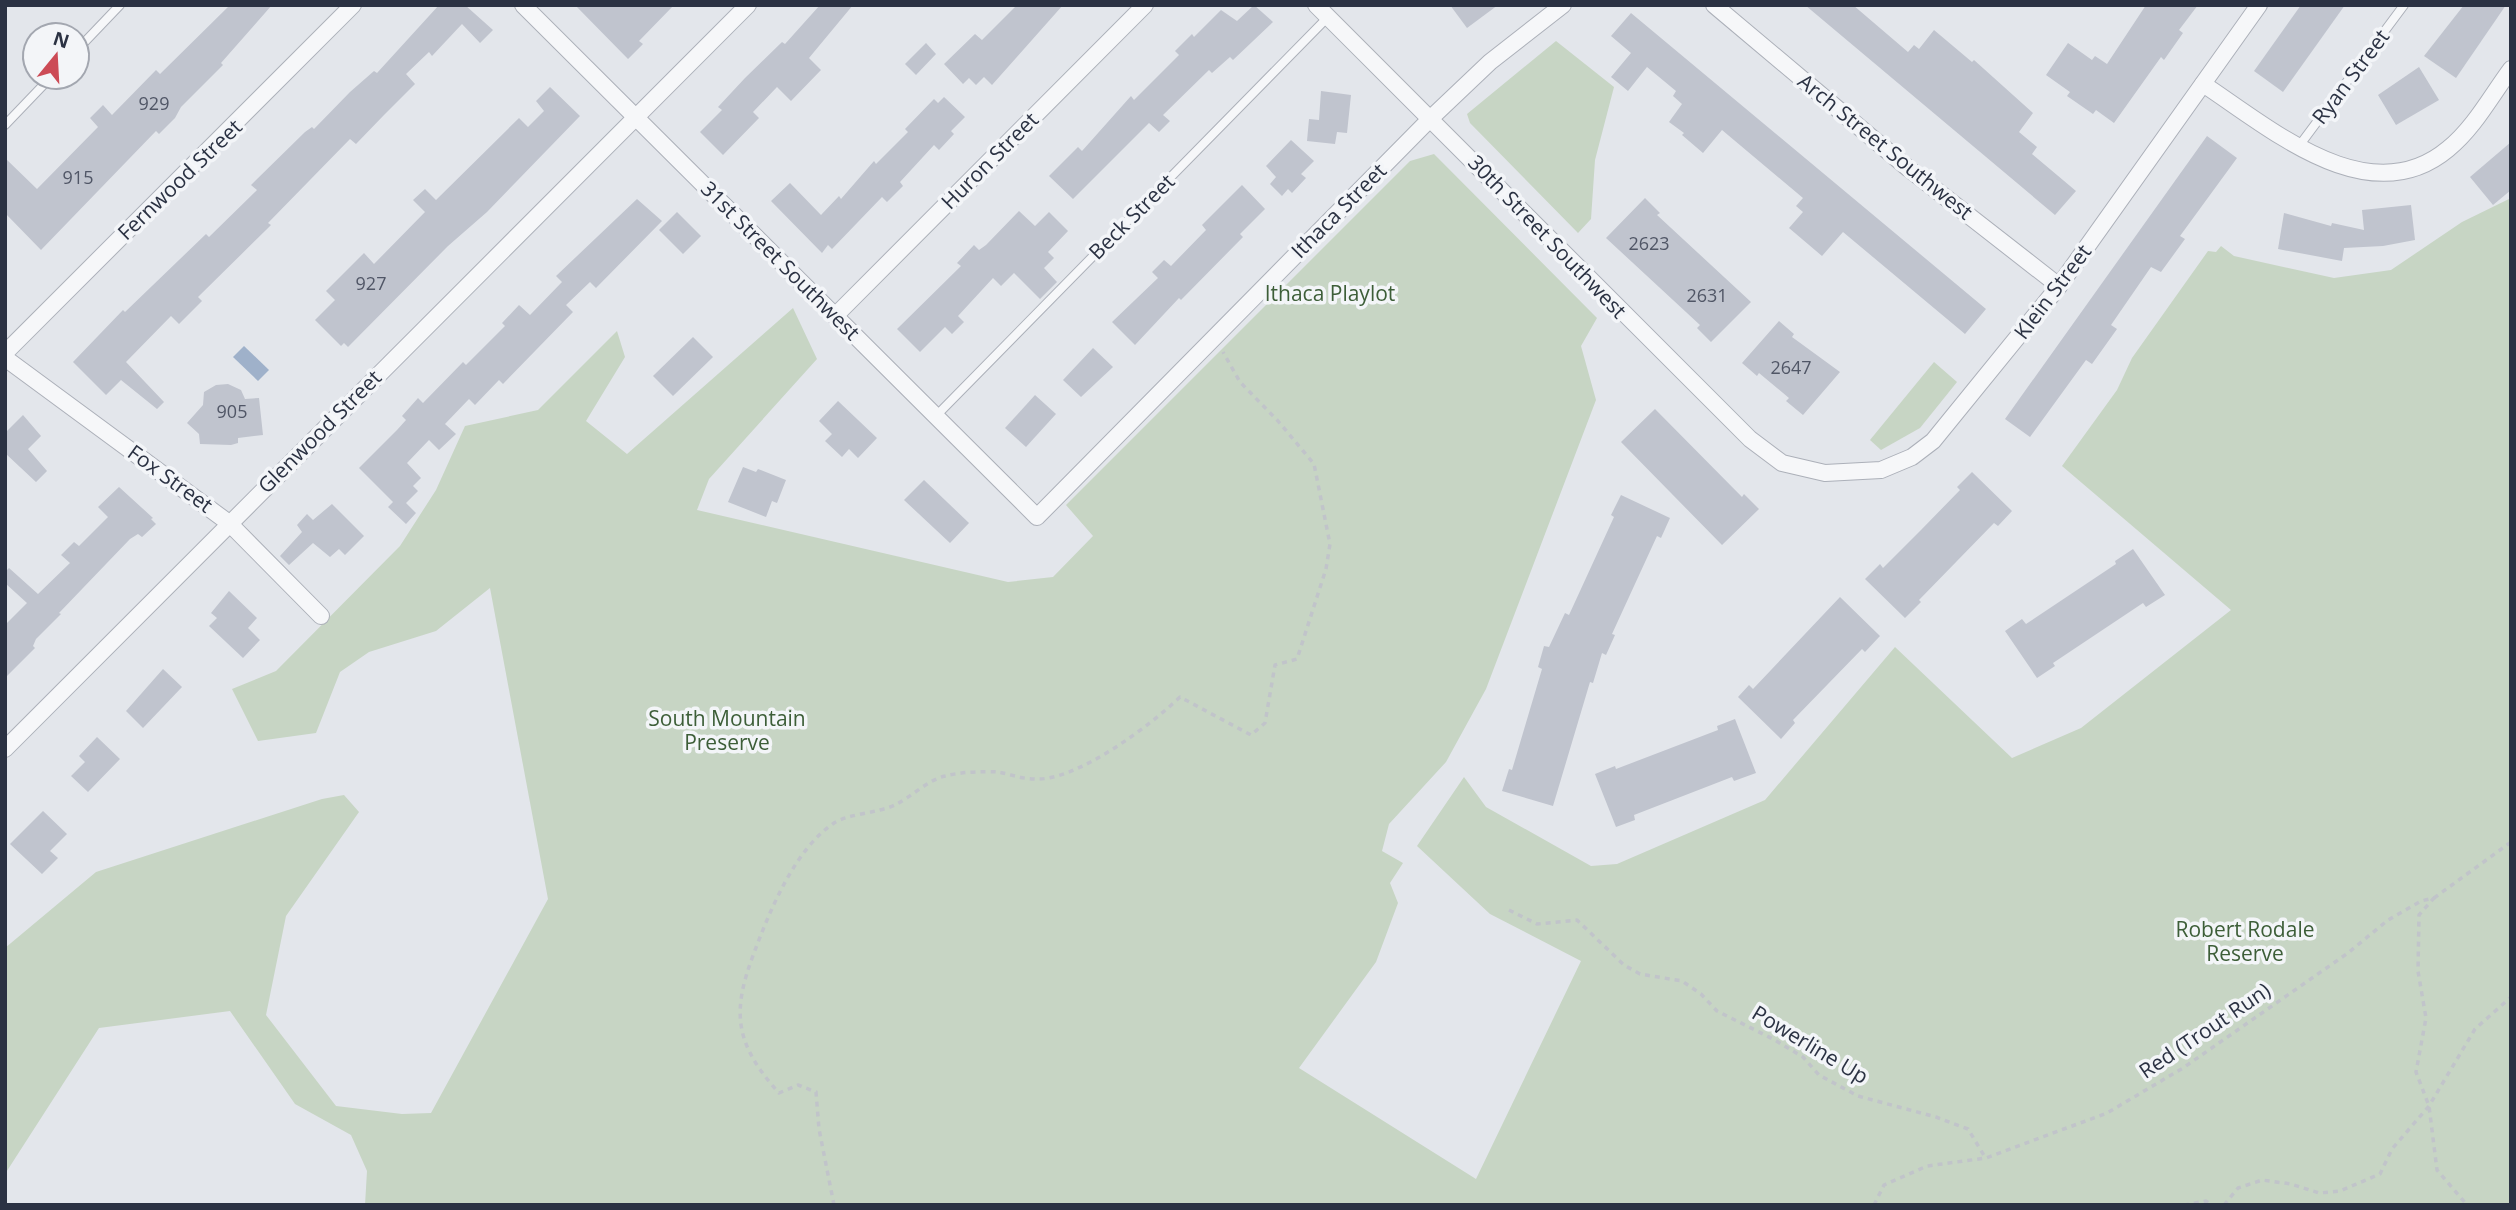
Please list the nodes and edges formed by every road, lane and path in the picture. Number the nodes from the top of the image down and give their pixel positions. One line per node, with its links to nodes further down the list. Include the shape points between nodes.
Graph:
1 (120, 5): 12 (lane)
2 (352, 5): 23 (street, Fernwood Street)
3 (523, 5): 16 (street, 31st Street Southwest)
4 (748, 5): 16 (street, Glenwood Street)
5 (1145, 5): 21 (street, Huron Street)
6 (1316, 5): 11 (street, 30th Street Southwest)
7 (1563, 5): 17 (street, Ithaca Street, via 1490,62)
8 (1714, 5): 20 (street, Arch Street Southwest, via 1909,169)
9 (2404, 5): 19 (lane, Ryan Street)
10 (2256, 6): 14 (street, Klein Street)
11 (1328, 18): 17 (street, 30th Street Southwest); 25 (lane, Beck Street)
12 (91, 35)
13 (2511, 69): 19 (street, via 2467,131 2423,167 2386,171 2343,168)
14 (2203, 85): 19 (street); 20 (street, Klein Street)
15 (38, 91): 18 (lane)
16 (634, 116): 21 (street, 31st Street Southwest); 28 (street, Glenwood Street)
17 (1431, 118): 22 (street, Ithaca Street); 26 (street, 30th Street Southwest, via 1677,368 1750,439)
18 (5, 125)
19 (2298, 148)
20 (2059, 286): 26 (street, Klein Street, via 1958,414 1912,457 1860,473 1825,473)
21 (835, 316): 25 (street, 31st Street Southwest)
22 (1212, 338): 27 (street, Ithaca Street); 37 (path, via 1240,382 1314,464 1330,544 1297,659 1275,665 1265,723 1251,735 1180,697 1156,721 1083,766 1037,780 996,772 943,776 878,813 835,822 795,864 744,978 739,1026 759,1071 779,1093 798,1085 816,1092)
23 (5, 353)
24 (5, 358): 28 (street, Fox Street)
25 (935, 416): 27 (street, 31st Street Southwest)
26 (1782, 463)
27 (1037, 517)
28 (229, 523): 29 (street, Fox Street); 30 (street, Glenwood Street)
29 (321, 616)
30 (5, 749)
31 (2511, 842): 32 (path)
32 (2434, 898): 35 (path, via 2419,915 2418,971 2426,1018 2416,1072); 36 (path, Red (Trout Run), via 2388,920 2183,1068 2106,1113)
33 (1509, 910): 36 (path, Powerline Up, via 1537,924 1577,920 1624,965 1640,974 1682,981 1717,1012 1793,1051 1819,1075 1858,1096 1968,1129)
34 (2511, 997): 35 (path, via 2475,1028)
35 (2429, 1106): 41 (path, via 2392,1149 2379,1174 2340,1191 2319,1194 2262,1180 2238,1188); 42 (path, via 2437,1170)
36 (1986, 1158): 38 (path, Red (Trout Run), via 1927,1166 1884,1185)
37 (834, 1205)
38 (1874, 1205)
39 (2184, 1205): 40 (path, via 2206,1201)
40 (2211, 1205)
41 (2224, 1205)
42 (2467, 1205)

